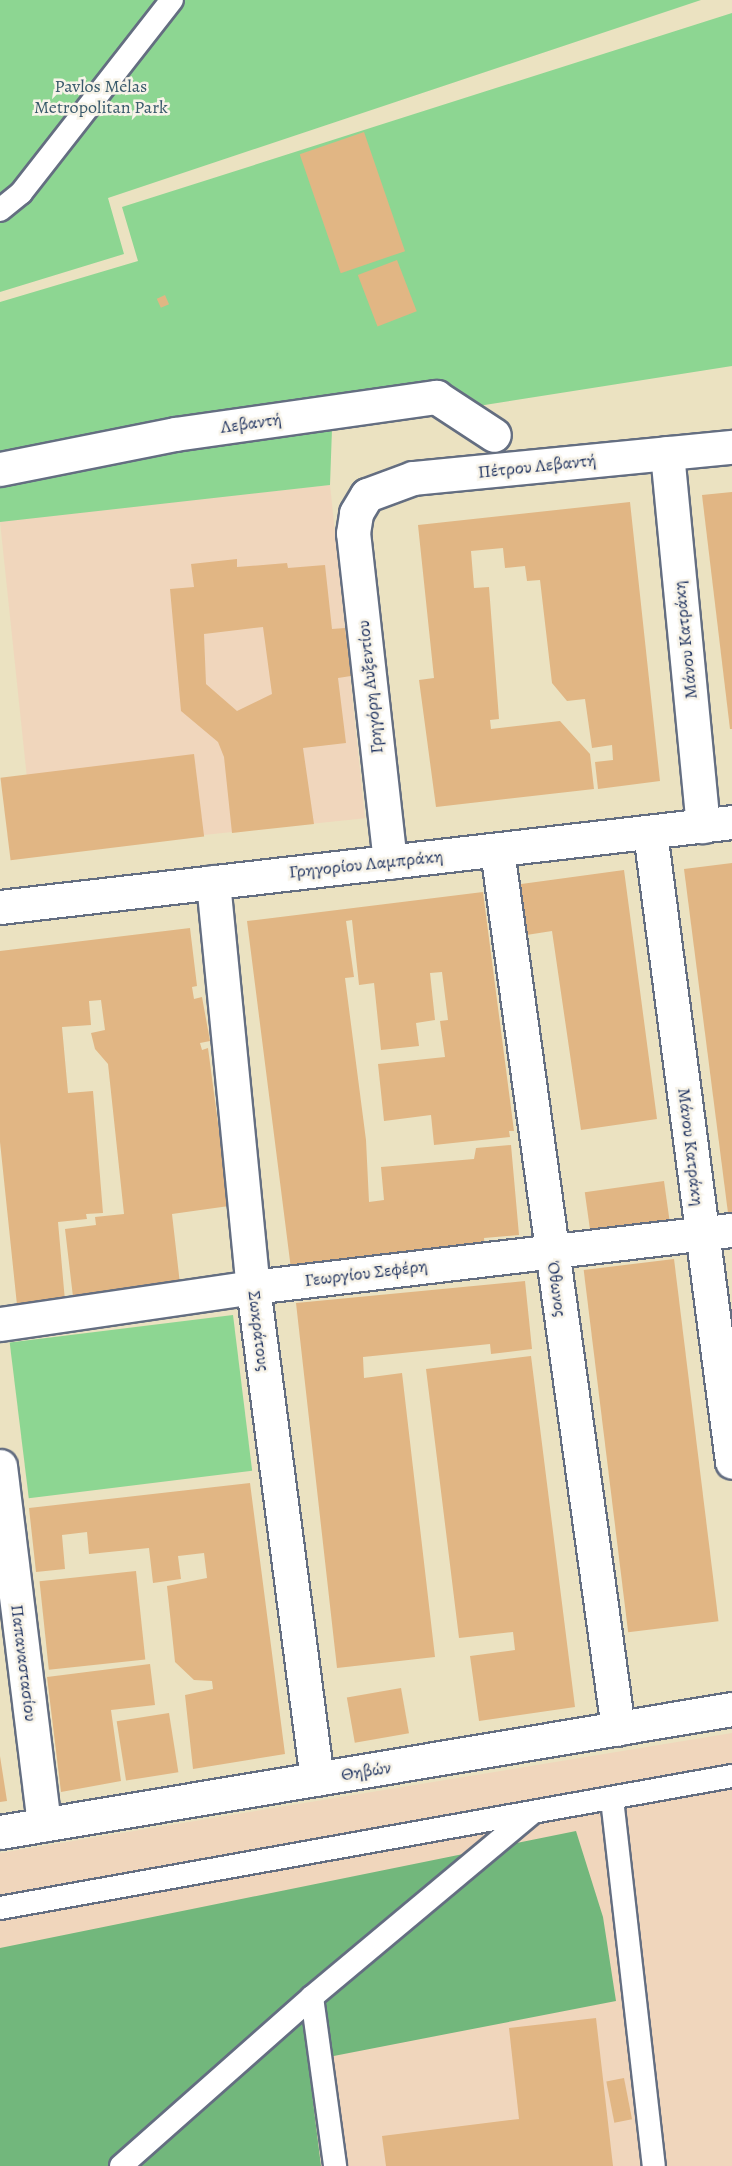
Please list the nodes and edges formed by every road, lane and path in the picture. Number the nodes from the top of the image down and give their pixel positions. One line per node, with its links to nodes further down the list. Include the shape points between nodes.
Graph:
1 (172, 0): 2 (lane, via 21,193)
2 (0, 210)
3 (494, 435): 6 (street, Λεβαντή, via 436,397 175,434)
4 (732, 447): 5 (street, Πέτρου Λεβαντή)
5 (667, 453): 7 (street, Πέτρου Λεβαντή, via 413,478 367,495); 8 (street, Μάνου Κατράκη)
6 (0, 469)
7 (356, 513): 11 (street, Γρηγόρη Αυξεντίου, via 353,533)
8 (718, 824): 9 (street, Γρηγορίου Λαμπράκη)
9 (650, 832): 10 (street, Γρηγορίου Λαμπράκη); 14 (street, Μάνου Κατράκη)
10 (497, 850): 11 (street, Γρηγορίου Λαμπράκη); 15 (street, Όθωνος)
11 (390, 861): 12 (street, Γρηγορίου Λαμπράκη)
12 (213, 882): 13 (street, Γρηγορίου Λαμπράκη); 16 (street, Σωκράτους)
13 (0, 907)
14 (717, 1232): 15 (street, Γεωργίου Σεφέρη); 18 (street, Μάνου Κατράκη)
15 (552, 1251): 16 (street, Γεωργίου Σεφέρη); 21 (street, Όθωνος)
16 (253, 1287): 17 (street, Γεωργίου Σεφέρη); 23 (street, Σωκράτους)
17 (0, 1324)
18 (732, 1462)
19 (0, 1466): 26 (street, Παπαναστασίου)
20 (732, 1709): 21 (street, Θηβών)
21 (618, 1729): 23 (street, Θηβών)
22 (732, 1776): 24 (lane)
23 (317, 1779): 26 (street, Θηβών)
24 (612, 1799): 25 (lane); 32 (lane)
25 (532, 1813): 28 (lane); 29 (lane)
26 (44, 1824): 27 (street, Θηβών)
27 (0, 1832)
28 (0, 1908)
29 (312, 1997): 30 (lane); 31 (lane)
30 (121, 2166)
31 (335, 2166)
32 (654, 2166)

